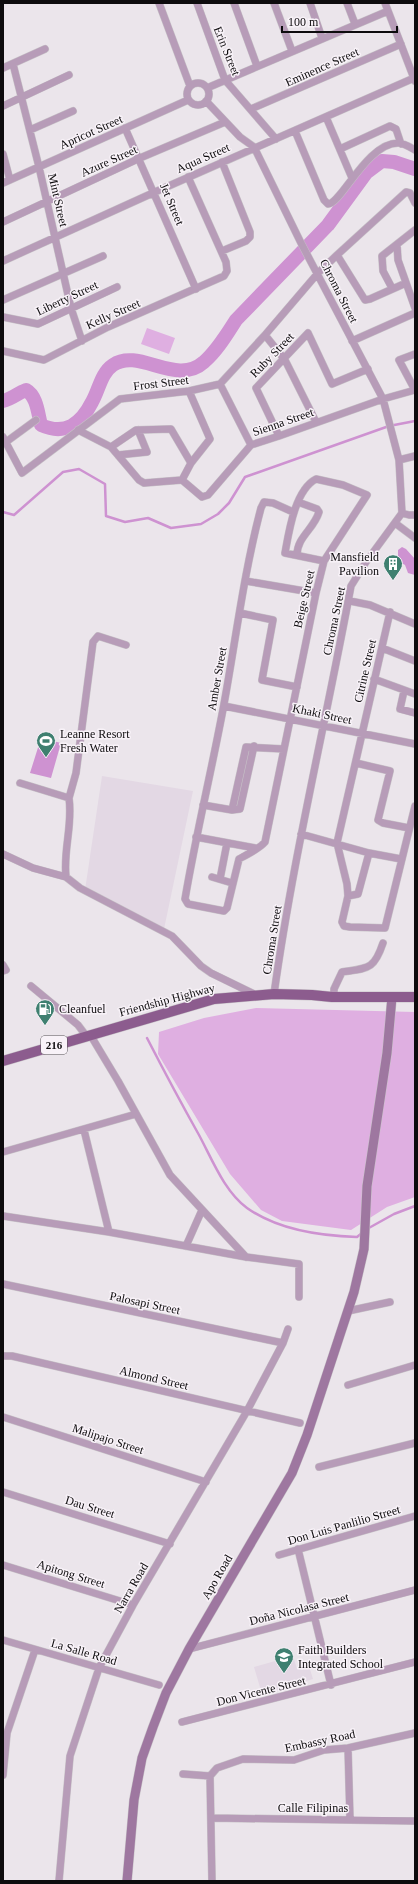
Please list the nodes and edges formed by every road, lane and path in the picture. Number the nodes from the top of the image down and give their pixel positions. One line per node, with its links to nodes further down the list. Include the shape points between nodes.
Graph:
1 (160, 3): 20 (street)
2 (197, 3): 18 (street, Erin Street)
3 (234, 3): 15 (street)
4 (274, 3): 13 (street)
5 (310, 3): 10 (street)
6 (347, 3): 9 (street)
7 (385, 3): 8 (street)
8 (388, 11): 9 (street); 11 (street)
9 (355, 24): 10 (street)
10 (322, 38): 13 (street)
11 (401, 44): 19 (street); 26 (street, Eminence Street)
12 (45, 49): 14 (street)
13 (292, 51): 15 (street)
14 (13, 64): 16 (street); 22 (street, Mint Street)
15 (257, 66): 18 (street)
16 (3, 68)
17 (69, 75): 22 (street)
18 (225, 80): 21 (street); 26 (street, Erin Street)
19 (414, 80): 28 (street, Aqua Street)
20 (190, 86): 21 (street, via 198,84); 23 (street, via 187,91)
21 (206, 88): 24 (street)
22 (22, 97): 25 (street); 31 (street, Mint Street)
23 (188, 100): 24 (street, via 196,105); 30 (street, Apricot Street)
24 (206, 101): 29 (street, Chroma Street)
25 (3, 106)
26 (251, 109): 33 (street, Erin Street)
27 (73, 111): 31 (street)
28 (326, 116): 32 (street, Aqua Street); 36 (street)
29 (225, 122): 35 (street, Chroma Street); 39 (street, Azure Street)
30 (125, 128): 39 (street, Jet Street); 41 (street, Apricot Street)
31 (30, 130): 41 (street, Mint Street)
32 (295, 131): 33 (street, Aqua Street); 43 (street, via 326,203 333,203)
33 (276, 139): 35 (street, Aqua Street)
34 (402, 144): 36 (street, via 396,128 390,126); 37 (street); 43 (street, via 392,144 382,149)
35 (254, 148): 40 (street, Aqua Street); 57 (street, Chroma Street)
36 (340, 149): 43 (street)
37 (415, 150)
38 (3, 154): 44 (street)
39 (140, 158): 45 (street, Jet Street); 46 (street, Azure Street)
40 (222, 162): 42 (street, Aqua Street); 52 (street, via 250,232 246,241)
41 (39, 167): 44 (street, Apricot Street); 46 (street, Mint Street)
42 (188, 177): 45 (street, Aqua Street); 52 (street)
43 (352, 178)
44 (6, 182)
45 (154, 192): 50 (street, Aqua Street); 61 (street, Jet Street)
46 (47, 201): 48 (street, Azure Street); 50 (street, Mint Street)
47 (415, 203): 53 (street, via 410,193 406,192)
48 (3, 222)
49 (415, 230): 51 (street)
50 (55, 237): 55 (street, Aqua Street); 56 (street, Mint Street)
51 (397, 245): 58 (street, via 398,260); 60 (street, via 382,256 383,271)
52 (222, 252): 61 (street, Kelly Street, via 227,270 224,276)
53 (337, 255): 57 (street); 60 (street, via 365,300)
54 (103, 256): 56 (street)
55 (3, 261)
56 (64, 273): 62 (street); 63 (street, Mint Street)
57 (318, 273): 67 (street); 69 (street, Chroma Street)
58 (406, 282): 60 (street); 64 (street)
59 (117, 287): 63 (street, Liberty Street)
60 (392, 288)
61 (196, 289): 68 (street, Kelly Street)
62 (3, 300)
63 (71, 308): 66 (street, Liberty Street, via 38,324); 68 (street, Mint Street)
64 (415, 308)
65 (415, 313): 69 (street)
66 (3, 317)
67 (265, 335): 72 (street); 74 (street)
68 (82, 341): 70 (street, Kelly Street, via 44,360)
69 (352, 341): 73 (street, Chroma Street)
70 (3, 351)
71 (415, 354): 75 (street, via 399,360)
72 (285, 360): 73 (street, Ruby Street, via 308,333 332,384); 79 (street); 82 (street, Ruby Street, via 256,388)
73 (368, 369): 77 (street, Chroma Street)
74 (220, 384): 76 (street, Frost Street); 84 (street)
75 (415, 390): 77 (street, Sienna Street)
76 (189, 391): 80 (street, Frost Street, via 120,399); 89 (street, via 210,439)
77 (383, 399): 79 (street, Sienna Street); 88 (street, Chroma Street)
78 (36, 420): 83 (street)
79 (316, 422): 82 (street, Sienna Street)
80 (78, 430): 83 (street, Frost Street, via 22,473); 85 (street)
81 (138, 430): 85 (street); 86 (street, via 147,452); 89 (street, via 171,429)
82 (278, 436): 84 (street, Sienna Street)
83 (4, 440)
84 (250, 444): 90 (street, Sienna Street, via 208,495 202,497)
85 (111, 447): 86 (street)
86 (118, 455): 90 (street, via 144,483)
87 (415, 456): 88 (street)
88 (399, 460): 93 (street, Chroma Street)
89 (191, 462): 90 (street)
90 (182, 480)
91 (298, 502): 92 (street); 97 (street, via 319,512 316,522 299,544); 98 (street, Beige Street, via 311,482 316,479 344,485 367,495)
92 (293, 512): 97 (street, via 284,553); 99 (street, Amber Street, via 264,502)
93 (402, 513): 94 (street); 95 (street, Chroma Street)
94 (415, 514)
95 (395, 523): 96 (street); 101 (street, Chroma Street, via 359,572 352,586)
96 (415, 538)
97 (297, 555): 98 (street)
98 (324, 561): 100 (street, Beige Street)
99 (246, 581): 100 (street); 103 (street, Amber Street)
100 (316, 593): 109 (street, Beige Street)
101 (350, 601): 102 (street); 115 (street, Chroma Street)
102 (390, 612): 104 (street); 106 (street, Citrine Street)
103 (240, 613): 109 (street, via 273,620 262,680); 112 (street, Amber Street)
104 (415, 624)
105 (126, 645): 121 (street, via 98,636 93,642 76,773)
106 (382, 648): 107 (street); 108 (street, Citrine Street)
107 (415, 661)
108 (374, 679): 110 (street); 116 (street, Citrine Street)
109 (297, 687): 114 (street, Beige Street)
110 (404, 691): 111 (street); 113 (street, via 400,709)
111 (415, 694)
112 (224, 706): 114 (street, Khaki Street); 122 (street, Amber Street)
113 (415, 713)
114 (290, 718): 115 (street, Khaki Street); 118 (street)
115 (323, 725): 116 (street, Khaki Street); 125 (street, Chroma Street)
116 (362, 734): 117 (street, Khaki Street); 119 (street, Citrine Street)
117 (415, 744)
118 (284, 749): 122 (street, via 246,747 232,810); 129 (street, via 265,842)
119 (356, 763): 124 (street, via 390,771 378,820); 128 (street, Citrine Street)
120 (20, 783): 121 (street)
121 (70, 798): 133 (street, via 64,863)
122 (203, 805): 126 (street, Amber Street)
123 (415, 806): 124 (street)
124 (409, 828): 132 (street)
125 (301, 834): 128 (street); 140 (street, Chroma Street)
126 (196, 837): 127 (street); 136 (street, Amber Street, via 185,899 188,904 224,911 227,908)
127 (227, 843): 129 (street); 135 (street)
128 (337, 843): 130 (street); 137 (street)
129 (255, 848): 136 (street, via 239,859)
130 (368, 853): 132 (street); 137 (street, via 358,894)
131 (3, 854): 133 (street, via 33,868)
132 (401, 860): 137 (street, via 384,928 344,926 342,922)
133 (66, 877): 141 (street, via 80,888 172,936 211,973)
134 (212, 877): 135 (street)
135 (220, 878): 136 (street)
136 (232, 883)
137 (348, 896)
138 (383, 943): 142 (street, via 379,955 365,970 342,972 334,988)
139 (31, 986): 145 (street)
140 (274, 994): 141 (main road, Friendship Highway / 216); 142 (main road, Friendship Highway / 216)
141 (257, 995): 145 (main road, Friendship Highway / 216, via 214,999)
142 (334, 997): 143 (main road, Friendship Highway / 216)
143 (392, 997): 144 (main road, Friendship Highway / 216); 158 (street, Apo Road, via 387,1053 367,1186 364,1249)
144 (415, 997)
145 (89, 1036): 146 (main road, Friendship Highway / 216); 147 (street)
146 (3, 1060)
147 (136, 1114): 148 (street); 150 (street, via 170,1175)
148 (84, 1130): 149 (street); 152 (street)
149 (3, 1152)
150 (202, 1210): 153 (street); 154 (street)
151 (3, 1216): 152 (street)
152 (109, 1232): 153 (street)
153 (186, 1246): 154 (street)
154 (246, 1257): 156 (street, via 299,1264)
155 (3, 1284): 160 (street, Palosapi Street)
156 (299, 1297)
157 (390, 1302): 158 (street)
158 (348, 1311): 180 (street, Apo Road, via 292,1473)
159 (288, 1329): 160 (street, Narra Road)
160 (282, 1343): 164 (street, Narra Road)
161 (3, 1356): 164 (street, Almond Street)
162 (415, 1365): 163 (street)
163 (348, 1385)
164 (247, 1411): 166 (street, Almond Street); 169 (street, Narra Road)
165 (3, 1417): 169 (street, Malipajo Street)
166 (300, 1423)
167 (415, 1443): 168 (street)
168 (319, 1467)
169 (206, 1482): 172 (street, Narra Road)
170 (3, 1492): 172 (street, Dau Street)
171 (415, 1516): 173 (street, Don Luis Panlilio Street)
172 (170, 1544): 177 (street, Narra Road)
173 (298, 1549): 174 (street, Don Luis Panlilio Street); 178 (street)
174 (279, 1555)
175 (3, 1564): 177 (street, Apitong Street)
176 (415, 1590): 178 (street, Doña Nicolasa Street)
177 (133, 1605): 183 (street, Narra Road)
178 (314, 1616): 180 (street, Doña Nicolasa Street); 185 (street)
179 (3, 1640): 181 (street, La Salle Road)
180 (189, 1649): 196 (street, Apo Road, via 166,1693 142,1758 134,1800)
181 (35, 1650): 183 (street, La Salle Road); 190 (street, via 7,1734)
182 (415, 1662): 185 (street, Don Vicente Street)
183 (99, 1668): 184 (street, La Salle Road); 195 (street, Narra Road, via 70,1756)
184 (159, 1685)
185 (331, 1685): 186 (street, Don Vicente Street)
186 (182, 1722)
187 (415, 1733): 188 (street, Embassy Road)
188 (348, 1748): 191 (street, Embassy Road, via 324,1750 287,1760 239,1760 216,1768); 193 (street)
189 (183, 1774): 191 (street)
190 (3, 1775)
191 (210, 1776): 192 (street)
192 (212, 1818): 193 (street, Calle Filipinas); 197 (street)
193 (350, 1819): 194 (street, Calle Filipinas)
194 (415, 1821)
195 (59, 1881)
196 (127, 1881)
197 (212, 1881)

